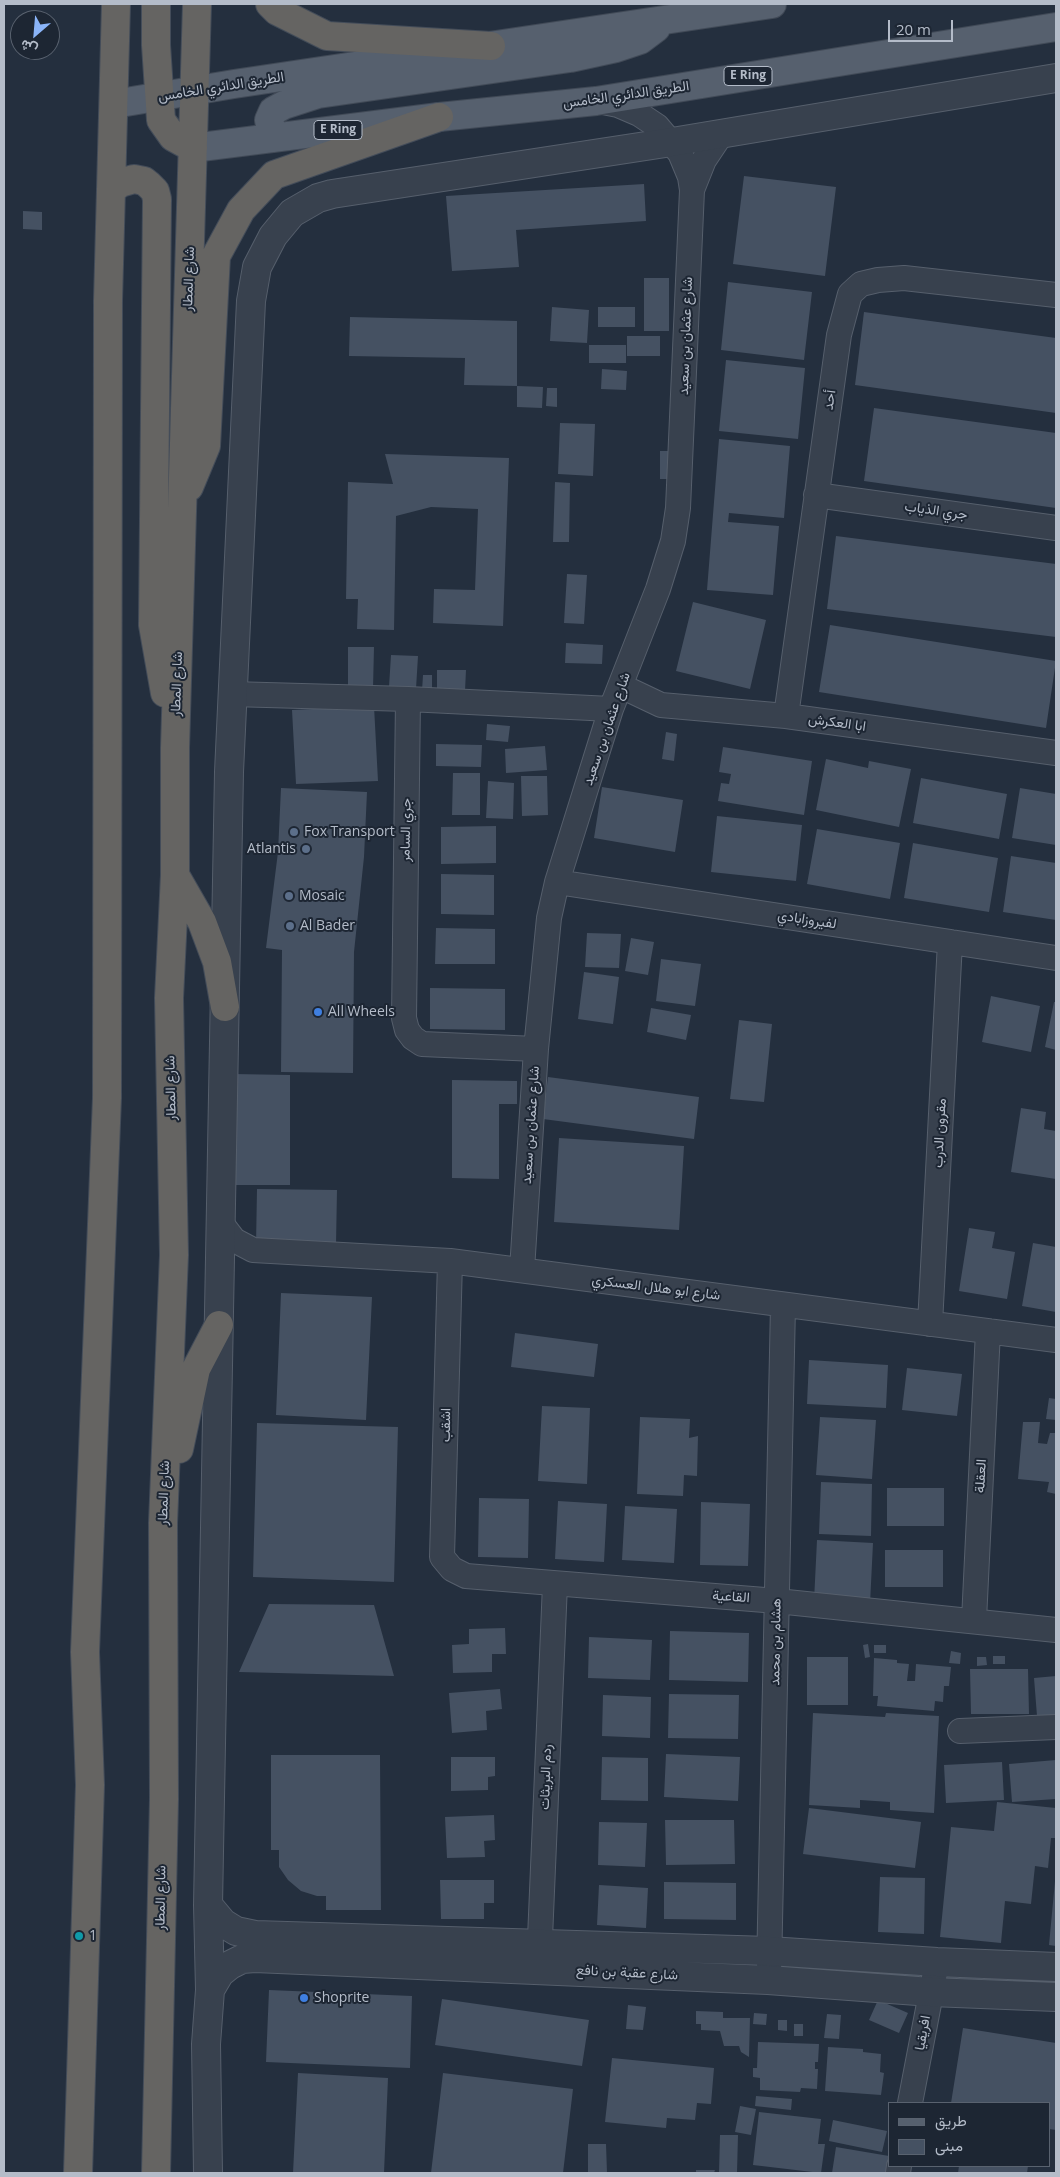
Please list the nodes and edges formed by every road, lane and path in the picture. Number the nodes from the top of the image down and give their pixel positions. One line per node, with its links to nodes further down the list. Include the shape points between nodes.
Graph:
1 (116, 4): 13 (highway)
2 (156, 4): 11 (highway)
3 (197, 4): 10 (highway, شارع المطار)
4 (270, 4): 8 (highway, via 277,12 327,36)
5 (772, 4): 6 (main road, الطريق الدائري الخامس)
6 (667, 20): 8 (main road, الطريق الدائري الخامس); 16 (main road, via 640,40 616,48 570,58 318,94 284,104 273,111 269,120)
7 (1056, 27): 12 (main road, الطريق الدائري الخامس / E Ring)
8 (491, 46): 10 (main road, الطريق الدائري الخامس)
9 (1056, 78): 15 (street)
10 (194, 91): 11 (main road, الطريق الدائري الخامس); 18 (highway, شارع المطار)
11 (160, 97): 13 (main road, الطريق الدائري الخامس); 18 (highway, via 161,120 173,137)
12 (596, 101): 14 (main road, الطريق الدائري الخامس / E Ring); 17 (street, شارع عثمان بن سعيد, via 618,105 639,114)
13 (114, 104): 19 (highway)
14 (439, 117): 16 (main road, الطريق الدائري الخامس / E Ring); 23 (highway, via 274,175 242,210 216,256 206,446)
15 (722, 133): 17 (street); 20 (street, شارع عثمان بن سعيد, via 704,160)
16 (273, 138): 18 (main road, الطريق الدائري الخامس / E Ring)
17 (672, 142): 20 (street, شارع عثمان بن سعيد, via 686,165); 26 (street, via 332,194 292,213 273,236 257,267 251,301)
18 (193, 148): 23 (highway, شارع المطار)
19 (112, 190): 30 (highway, via 120,183 134,179 144,181 155,191 157,199 153,625); 66 (highway, via 108,301 107,1098 85,1652 90,1785)
20 (692, 190): 25 (street, شارع عثمان بن سعيد, via 673,541)
21 (1056, 295): 22 (street, أحد, via 904,278 861,284 850,294 839,335)
22 (816, 495): 24 (street, جري الذياب); 29 (street, أحد)
23 (182, 505): 30 (highway, شارع المطار)
24 (1056, 528)
25 (621, 686): 28 (street, شارع عثمان بن سعيد); 29 (street, ابا العكرش, via 661,705)
26 (231, 694): 27 (street); 36 (street)
27 (408, 699): 28 (street); 37 (street, جري السامر, via 404,1018 407,1030 422,1044)
28 (612, 709): 33 (street, شارع عثمان بن سعيد)
29 (786, 716): 31 (street, ابا العكرش)
30 (175, 748): 32 (highway, شارع المطار)
31 (1056, 753)
32 (175, 876): 36 (highway, via 202,922 214,954); 48 (highway, شارع المطار, via 169,998 174,1255)
33 (557, 882): 34 (street, لفيروزابادي); 37 (street, شارع عثمان بن سعيد, via 549,918)
34 (950, 942): 35 (street, لفيروزابادي); 44 (street, مقرون الدرب)
35 (1056, 958)
36 (225, 1006): 38 (street)
37 (536, 1049): 41 (street, شارع عثمان بن سعيد)
38 (221, 1223): 39 (street, شارع ابو هلال العسكري, via 234,1240); 42 (street)
39 (254, 1250): 40 (street, شارع ابو هلال العسكري); 42 (street, via 235,1259)
40 (450, 1261): 41 (street, شارع ابو هلال العسكري); 49 (street, اشقب, via 442,1557 452,1570)
41 (522, 1270): 43 (street, شارع ابو هلال العسكري)
42 (220, 1276): 45 (street)
43 (783, 1305): 44 (street, شارع ابو هلال العسكري); 51 (street, هشام بن محمد)
44 (930, 1324): 46 (street, شارع ابو هلال العسكري)
45 (219, 1325): 48 (highway, via 202,1355 191,1388); 56 (street)
46 (988, 1331): 47 (street, شارع ابو هلال العسكري); 52 (street, العقلة)
47 (1056, 1340)
48 (163, 1523): 67 (highway, شارع المطار, via 164,1799)
49 (466, 1576): 50 (street, القاعية)
50 (555, 1584): 51 (street, القاعية); 58 (street, ردم البريثات)
51 (777, 1601): 52 (street, القاعية); 57 (street, هشام بن محمد)
52 (974, 1620): 53 (street, القاعية)
53 (1056, 1630)
54 (1056, 1727): 55 (street)
55 (960, 1731)
56 (208, 1905): 58 (street, شارع عقبة بن نافع, via 223,1923 236,1932 254,1936); 62 (street)
57 (769, 1952): 58 (street, شارع عقبة بن نافع); 59 (street, شارع عقبة بن نافع); 61 (street, هشام بن محمد)
58 (539, 1956): 61 (street, شارع عقبة بن نافع); 62 (street, شارع عقبة بن نافع, via 249,1959 230,1965 220,1973)
59 (937, 1962): 60 (street, شارع عقبة بن نافع); 63 (street, افريقيا)
60 (1056, 1967)
61 (768, 1980): 63 (street, شارع عقبة بن نافع)
62 (210, 1990): 68 (street, via 206,2044)
63 (931, 1992): 64 (street, شارع عقبة بن نافع); 65 (street, افريقيا)
64 (1056, 1997)
65 (910, 2102)
66 (78, 2173)
67 (156, 2173)
68 (208, 2173)

